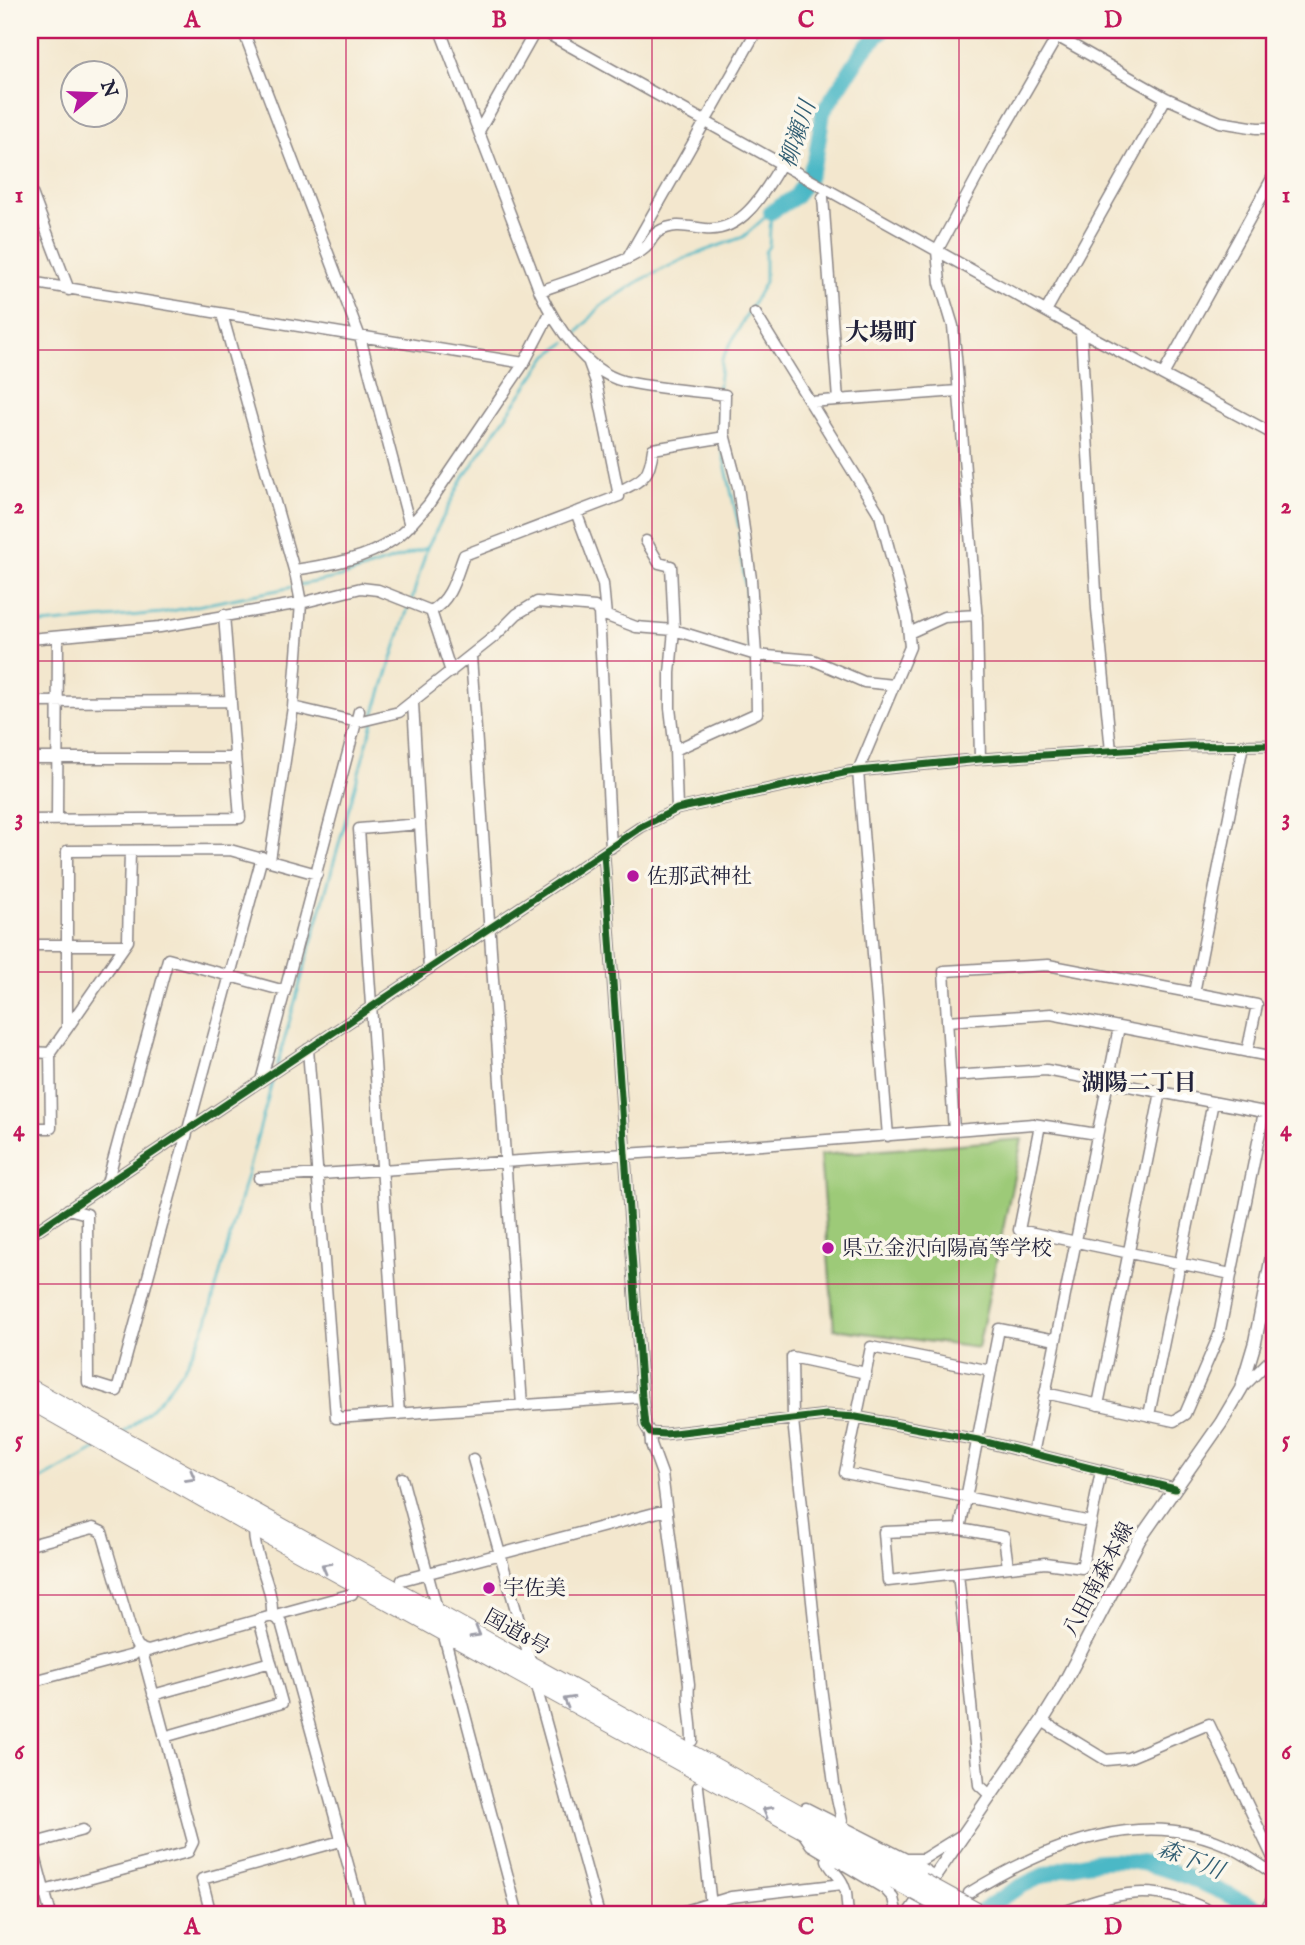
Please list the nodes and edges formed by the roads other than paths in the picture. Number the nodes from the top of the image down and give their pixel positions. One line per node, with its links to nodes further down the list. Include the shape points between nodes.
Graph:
1 (243, 30): 25 (street)
2 (440, 30): 10 (street)
3 (538, 30): 8 (street); 10 (street)
4 (757, 30): 8 (street)
5 (1046, 30): 6 (street)
6 (1059, 33): 7 (street); 15 (street)
7 (1166, 98): 9 (street, via 1220,122); 20 (street)
8 (706, 120): 11 (street); 16 (street)
9 (1275, 128)
10 (479, 131): 19 (street)
11 (783, 163): 14 (street); 16 (street, via 753,206 736,221 708,229 676,224 656,232 644,249)
12 (1275, 173): 28 (street)
13 (30, 188): 18 (street)
14 (824, 192): 15 (street); 30 (street)
15 (937, 251): 20 (street); 29 (street, via 940,283 953,326)
16 (629, 257): 19 (street)
17 (30, 282): 18 (street)
18 (69, 290): 22 (street)
19 (540, 291): 23 (street)
20 (1046, 311): 24 (street)
21 (755, 313): 31 (street)
22 (222, 314): 25 (street); 38 (street)
23 (553, 318): 26 (street); 27 (street)
24 (1081, 331): 28 (street); 61 (street, via 1097,609)
25 (360, 337): 27 (street); 36 (street)
26 (588, 361): 33 (street, via 620,380 725,395); 34 (street, via 597,382)
27 (524, 363): 36 (street)
28 (1163, 375): 32 (street)
29 (958, 391): 30 (street); 43 (street)
30 (838, 400): 31 (street)
31 (810, 402): 45 (street, via 880,515)
32 (1275, 435)
33 (721, 438): 34 (street, via 653,449 644,479); 48 (street, via 738,487)
34 (618, 492): 35 (street, via 619,496)
35 (576, 512): 40 (street, via 464,555 456,582 437,607); 41 (street, via 603,584)
36 (410, 526): 38 (street, via 370,552)
37 (646, 541): 44 (street, via 659,564 671,566)
38 (295, 574): 39 (street)
39 (300, 601): 40 (street, via 361,588 392,594); 42 (street); 56 (street)
40 (429, 610): 50 (street)
41 (602, 614): 44 (street, via 636,627); 49 (street, via 595,607 537,602); 71 (street)
42 (224, 615): 46 (street); 52 (street)
43 (976, 615): 45 (street, via 944,617); 65 (street)
44 (674, 630): 48 (street); 60 (street, via 670,708)
45 (909, 633): 51 (street, via 910,647)
46 (58, 638): 47 (street); 54 (street)
47 (30, 639)
48 (756, 655): 51 (street, via 813,660 864,682); 60 (street, via 757,713)
49 (471, 656): 50 (street); 75 (street)
50 (451, 672): 55 (street)
51 (894, 685): 66 (street)
52 (231, 701): 54 (street); 64 (street)
53 (30, 702): 54 (street)
54 (58, 703): 63 (street)
55 (413, 703): 57 (street, via 399,712); 70 (street)
56 (293, 707): 57 (street); 73 (street)
57 (359, 718): 74 (street)
58 (1243, 745): 59 (street); 61 (street); 82 (street)
59 (1275, 745)
60 (675, 750): 67 (street)
61 (1111, 751): 65 (street)
62 (30, 758): 63 (street)
63 (57, 758): 64 (street); 68 (street)
64 (235, 758): 68 (street, via 240,818)
65 (980, 759): 66 (street)
66 (858, 771): 67 (street); 102 (street)
67 (677, 809): 71 (street)
68 (57, 819): 69 (street)
69 (30, 820)
70 (420, 824): 79 (street); 83 (street, via 359,828)
71 (607, 850): 75 (street); 103 (street)
72 (130, 851): 73 (street, via 230,850); 77 (street, via 67,851); 78 (street)
73 (266, 858): 74 (street); 80 (street)
74 (317, 874): 81 (street)
75 (491, 928): 79 (street); 104 (street)
76 (30, 945): 77 (street)
77 (67, 945): 78 (street); 86 (street)
78 (125, 946): 86 (street)
79 (429, 969): 83 (street)
80 (229, 975): 81 (street); 99 (street); 108 (street, via 168,959)
81 (285, 991): 93 (street)
82 (1194, 993): 84 (street, via 1048,965 944,971); 89 (street, via 1257,1005)
83 (370, 1009): 87 (street); 105 (street)
84 (947, 1021): 85 (street, via 1051,1014); 92 (street)
85 (1119, 1027): 89 (street); 94 (street)
86 (68, 1028): 90 (street)
87 (308, 1049): 93 (street); 106 (street)
88 (30, 1052): 90 (street)
89 (1247, 1052): 91 (street)
90 (50, 1053): 98 (street, via 51,1128)
91 (1275, 1057)
92 (951, 1076): 94 (street, via 1046,1070); 100 (street)
93 (262, 1080): 99 (street)
94 (1108, 1082): 95 (street); 101 (street)
95 (1161, 1092): 96 (street); 113 (street)
96 (1213, 1102): 114 (street); 115 (street, via 1264,1112)
97 (1040, 1125): 100 (street); 101 (street); 112 (street, via 1019,1230)
98 (30, 1128)
99 (188, 1130): 108 (street); 109 (street, via 117,1391 88,1382 87,1214)
100 (954, 1131): 102 (street)
101 (1097, 1134): 112 (street)
102 (888, 1136): 103 (street)
103 (626, 1154): 104 (street); 123 (street)
104 (506, 1162): 105 (street); 126 (street)
105 (381, 1170): 106 (street); 127 (street)
106 (317, 1174): 107 (street); 127 (street, via 335,1418)
107 (259, 1178)
108 (107, 1183): 109 (street)
109 (68, 1209): 110 (street)
110 (30, 1235)
111 (1275, 1241): 121 (main road, 八田南森本線)
112 (1075, 1242): 113 (street); 116 (street)
113 (1128, 1253): 114 (street); 125 (street)
114 (1180, 1264): 115 (street); 128 (street)
115 (1231, 1274): 128 (street, via 1219,1335 1185,1415 1174,1421)
116 (1056, 1340): 118 (street, via 999,1329); 122 (street)
117 (1275, 1355): 121 (street)
118 (991, 1371): 119 (street, via 871,1347); 133 (street)
119 (866, 1373): 129 (street); 130 (street, via 792,1357)
120 (30, 1387): 131 (highway, 国道8号)
121 (1241, 1389): 139 (main road, 八田南森本線)
122 (1045, 1393): 125 (street); 135 (street)
123 (642, 1397): 126 (street); 132 (street)
124 (30, 1401): 131 (highway, 国道8号)
125 (1098, 1405): 128 (street)
126 (522, 1406): 127 (street)
127 (398, 1414)
128 (1149, 1415)
129 (856, 1417): 130 (street); 133 (street); 140 (street, via 845,1473)
130 (793, 1420): 132 (street); 168 (street, via 821,1687)
131 (98, 1432): 134 (highway, 国道8号)
132 (650, 1433): 141 (street)
133 (978, 1440): 135 (street); 140 (street)
134 (126, 1448): 143 (highway, 国道8号); 152 (highway, 国道8号, one-way to 152)
135 (1033, 1454): 137 (street)
136 (473, 1459): 146 (street)
137 (1101, 1471): 139 (street); 142 (street)
138 (402, 1478): 148 (street)
139 (1175, 1489): 162 (main road, 八田南森本線, via 1139,1540)
140 (967, 1497): 142 (street); 144 (street)
141 (666, 1510): 146 (street); 164 (street)
142 (1091, 1522): 147 (street, via 1082,1568 1045,1563)
143 (254, 1528): 153 (street); 155 (highway, 国道8号, one-way to 143)
144 (960, 1529): 147 (street, via 1004,1537); 149 (street, via 884,1532 888,1581)
145 (30, 1545): 156 (street, via 93,1528 102,1532 134,1641)
146 (500, 1554): 148 (street); 158 (street)
147 (1008, 1567): 149 (street)
148 (428, 1573): 150 (street); 152 (street)
149 (958, 1573): 167 (street, via 979,1785)
150 (402, 1580)
151 (352, 1594): 153 (street)
152 (438, 1613): 158 (highway, 国道8号, one-way to 158)
153 (272, 1616): 154 (street); 173 (street, via 281,1622)
154 (259, 1619): 156 (street, via 148,1651); 157 (street)
155 (443, 1632): 160 (highway, 国道8号); 187 (street)
156 (141, 1648): 159 (street, via 133,1655); 161 (street)
157 (271, 1662): 161 (street); 163 (street, via 282,1703)
158 (531, 1663): 165 (highway, 国道8号)
159 (30, 1682)
160 (535, 1683): 169 (highway, 国道8号, one-way to 160); 188 (street)
161 (153, 1695): 163 (street)
162 (1042, 1721): 167 (main road, 八田南森本線); 176 (street, via 1106,1760 1128,1758 1209,1724)
163 (164, 1737): 180 (street, via 193,1842 188,1852)
164 (692, 1741)
165 (737, 1777): 174 (street); 178 (highway, 国道8号)
166 (698, 1787): 183 (street)
167 (990, 1796): 171 (main road, 八田南森本線)
168 (842, 1821)
169 (801, 1829): 178 (highway, 国道8号); 191 (street, via 811,1845 885,1889)
170 (83, 1830): 172 (street)
171 (961, 1836): 174 (street, via 923,1859); 178 (main road, 八田南森本線)
172 (31, 1841): 180 (street)
173 (341, 1841): 185 (street, via 202,1879); 186 (street)
174 (906, 1859): 178 (street)
175 (827, 1860): 179 (street)
176 (1275, 1862)
177 (1275, 1875): 181 (street, via 1234,1849 1209,1840 1177,1832 1126,1831 1056,1848)
178 (924, 1883): 192 (main road, 八田南森本線); 193 (highway, 国道8号, bridge); 194 (highway, 国道8号, bridge)
179 (843, 1884): 183 (street, via 732,1897); 190 (street)
180 (44, 1891): 184 (street)
181 (969, 1893)
182 (1275, 1894): 197 (street)
183 (711, 1910): 189 (street)
184 (51, 1915)
185 (211, 1915)
186 (362, 1915)
187 (518, 1915)
188 (599, 1915)
189 (672, 1915)
190 (849, 1915)
191 (897, 1915)
192 (908, 1915)
193 (957, 1915)
194 (984, 1915)
195 (1056, 1915): 196 (street, via 1114,1896 1140,1893 1162,1893)
196 (1217, 1915)
197 (1263, 1915)

